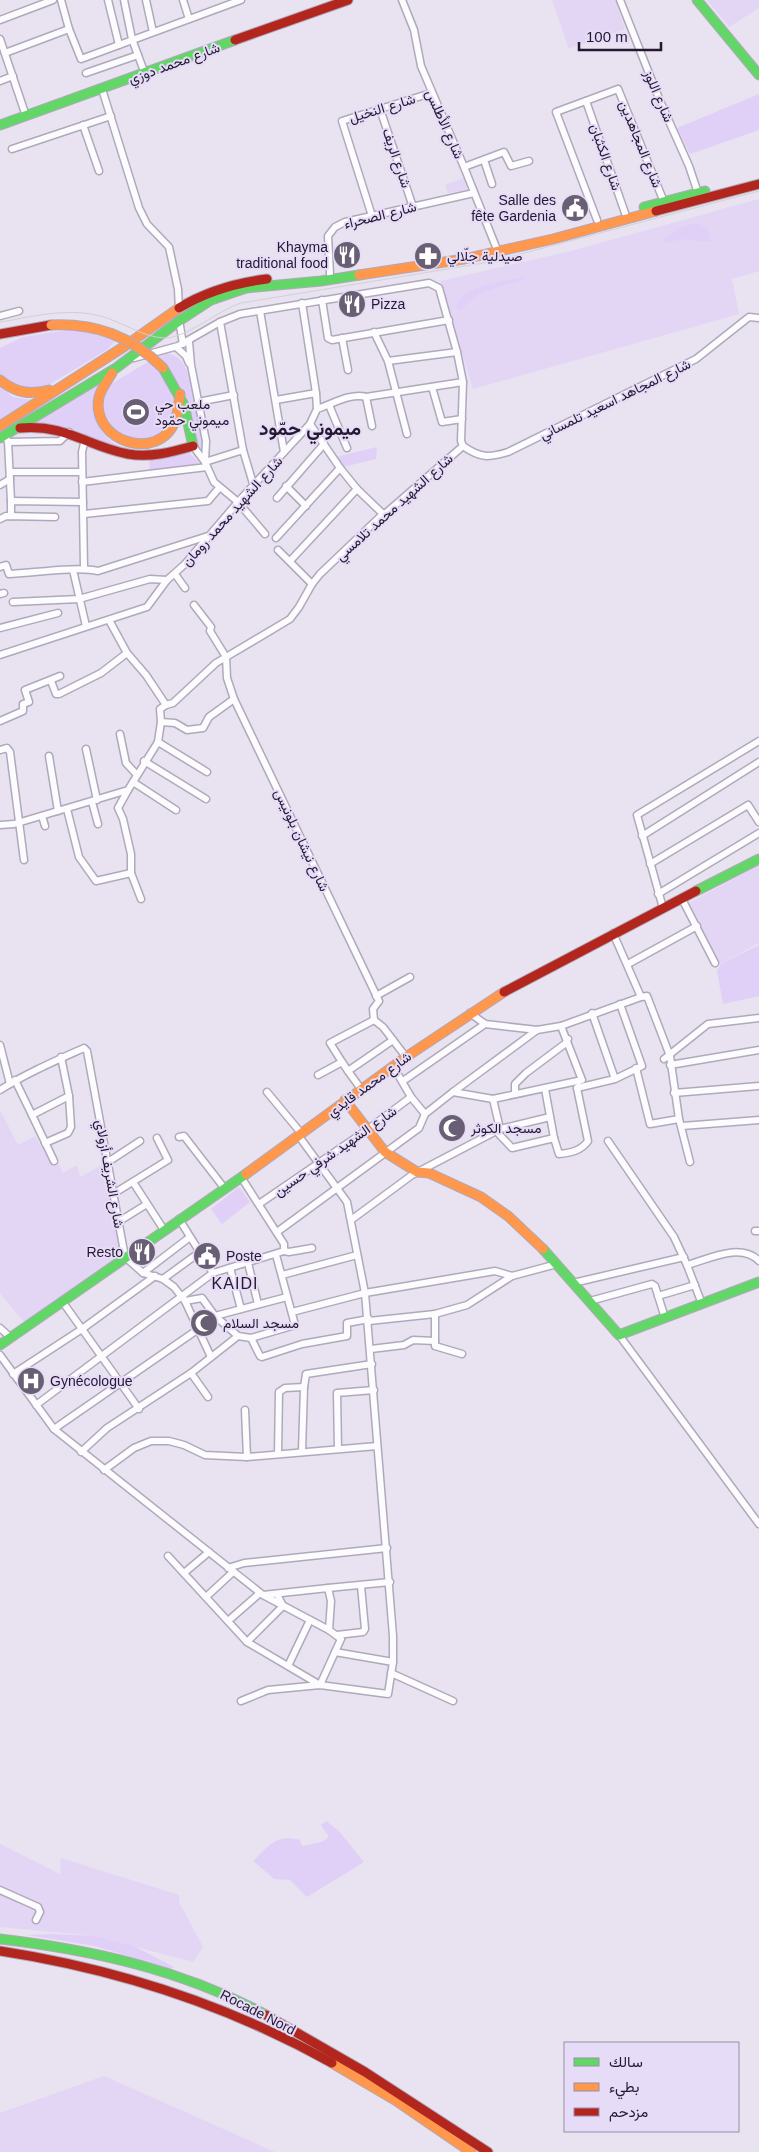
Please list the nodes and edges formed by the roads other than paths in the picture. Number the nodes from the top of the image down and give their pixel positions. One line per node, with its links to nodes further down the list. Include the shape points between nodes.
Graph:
1 (54, 0): 15 (street)
2 (61, 0): 16 (street)
3 (108, 0): 20 (street)
4 (124, 0): 19 (street)
5 (146, 0): 17 (street)
6 (183, 0): 14 (street)
7 (219, 0): 13 (street)
8 (241, 0): 13 (street)
9 (348, 0): 24 (main road, شارع محمد دوزي)
10 (402, 0): 29 (street, شارع الأطلس, via 414,30 421,66)
11 (620, 0): 45 (street, شارع اللوز)
12 (697, 0): 25 (main road)
13 (221, 7): 14 (street)
14 (189, 19): 17 (street)
15 (0, 20)
16 (69, 29): 20 (street, via 81,59); 21 (street)
17 (152, 32): 19 (street)
18 (0, 39): 21 (street)
19 (132, 39): 20 (street); 22 (street)
20 (119, 45)
21 (2, 49): 26 (street)
22 (138, 55): 23 (street); 24 (street)
23 (86, 74)
24 (145, 74): 28 (main road, شارع محمد دوزي)
25 (759, 75)
26 (13, 76): 27 (street); 32 (street)
27 (0, 80)
28 (102, 89): 32 (main road, شارع محمد دوزي); 33 (street)
29 (431, 93): 31 (street, شارع النخيل); 39 (street, شارع الأطلس)
30 (586, 101): 46 (street, شارع المجاهدين, via 619,89); 48 (street, شارع الكثبان); 50 (street, شارع المجاهدين, via 556,112)
31 (380, 109): 47 (street, شارع الريف); 49 (street, شارع النخيل, via 342,121)
32 (26, 116): 34 (main road, شارع محمد دوزي)
33 (111, 116): 35 (street); 55 (street, via 139,208 147,224 169,247)
34 (0, 125)
35 (83, 125): 36 (street); 40 (street)
36 (12, 149)
37 (484, 160): 38 (street, via 504,152 511,166); 39 (street); 42 (street)
38 (529, 161)
39 (464, 167): 44 (street, شارع الأطلس)
40 (99, 171)
41 (759, 177): 45 (main road)
42 (492, 184)
43 (759, 184): 61 (main road, via 464,259 321,281 246,288 211,300)
44 (474, 193): 47 (street, شارع الصحراء); 51 (street, شارع الأطلس)
45 (698, 193): 46 (main road)
46 (664, 202): 48 (main road)
47 (413, 207): 49 (street, شارع الصحراء)
48 (626, 212): 50 (main road)
49 (372, 216): 52 (street, شارع الصحراء, via 344,222 328,236)
50 (597, 220): 51 (main road)
51 (496, 247): 52 (main road)
52 (330, 274): 55 (main road, via 230,284 204,293)
53 (322, 300): 54 (street, شارع الشهيد محمد تلامسي); 60 (street, شارع الشهيد محمد تلامسي, via 429,283 439,288); 66 (street, via 328,338)
54 (302, 303): 57 (street, شارع الشهيد محمد تلامسي); 81 (street)
55 (179, 308): 61 (street); 77 (main road)
56 (19, 311): 58 (street)
57 (260, 311): 62 (street, شارع الشهيد محمد تلامسي); 84 (street)
58 (0, 316)
59 (759, 318): 100 (street, شارع المجاهد اسعيد تلمساني, via 748,317 696,359 508,452 495,456 476,455)
60 (449, 320): 64 (street); 69 (street, شارع الشهيد محمد تلامسي)
61 (179, 321): 68 (street); 70 (main road)
62 (220, 322): 68 (street, شارع الشهيد محمد تلامسي); 82 (street)
63 (17, 331): 65 (main road); 67 (main road); 80 (main road, bridge, via 51,325 82,325 112,332 135,343 164,368)
64 (374, 332): 66 (street); 71 (street)
65 (0, 334)
66 (342, 338): 74 (street)
67 (0, 341)
68 (182, 344): 70 (street); 72 (street); 72 (street)
69 (457, 352): 71 (street); 76 (street, شارع الشهيد محمد تلامسي)
70 (127, 360): 73 (main road)
71 (388, 361): 79 (street)
72 (191, 366): 85 (street)
73 (116, 368): 92 (main road); 98 (main road, via 102,388 99,414 110,433)
74 (348, 370)
75 (0, 380): 77 (main road, via 25,394 36,394)
76 (463, 382): 78 (street); 88 (street, شارع الشهيد محمد تلامسي)
77 (65, 384): 90 (main road)
78 (432, 387): 79 (street); 88 (street, via 442,422)
79 (397, 392): 83 (street); 94 (street)
80 (180, 394): 97 (main road); 98 (main road, via 179,414 165,436 148,444)
81 (316, 394): 84 (street); 87 (street)
82 (234, 395): 85 (street); 102 (street)
83 (366, 397): 86 (street, via 351,397); 91 (street)
84 (276, 400): 103 (street)
85 (198, 402): 104 (street, via 206,441)
86 (329, 405): 87 (street); 101 (street)
87 (316, 409): 89 (street, شارع الشهيد محمد رومان)
88 (462, 419): 100 (street, شارع الشهيد محمد تلامسي)
89 (310, 424): 99 (street); 103 (street, شارع الشهيد محمد رومان)
90 (0, 426)
91 (372, 426)
92 (16, 428): 93 (main road, via 49,426); 95 (main road)
93 (69, 432): 95 (street, via 60,441); 96 (main road)
94 (407, 434)
95 (4, 438): 107 (street)
96 (86, 439): 97 (main road, via 129,454 143,455); 106 (street)
97 (193, 442): 98 (main road, via 148,448); 104 (street)
98 (129, 444)
99 (324, 444): 105 (street); 110 (street)
100 (463, 446): 120 (street, شارع الشهيد محمد تلامسي)
101 (347, 448)
102 (243, 450): 104 (street); 111 (street)
103 (284, 452): 111 (street, شارع الشهيد محمد رومان)
104 (206, 465): 108 (street); 112 (street)
105 (340, 468): 113 (street); 118 (street)
106 (82, 472): 107 (street); 108 (street)
107 (10, 476): 109 (street); 115 (street)
108 (82, 482): 116 (street)
109 (0, 485)
110 (286, 486): 114 (street); 118 (street)
111 (254, 487): 117 (street, شارع الشهيد محمد رومان)
112 (219, 488): 117 (street); 119 (street, via 208,501)
113 (357, 489): 120 (street); 128 (street)
114 (277, 498)
115 (11, 501): 116 (street); 121 (street)
116 (83, 502): 119 (street)
117 (238, 502): 124 (street); 125 (street, شارع الشهيد محمد رومان)
118 (306, 506): 126 (street)
119 (84, 514): 130 (street)
120 (383, 514): 134 (street, شارع الشهيد محمد تلامسي)
121 (11, 516): 122 (street); 123 (street)
122 (55, 517)
123 (0, 519)
124 (264, 534)
125 (209, 536): 130 (street, via 98,570); 132 (street, شارع الشهيد محمد رومان)
126 (276, 538)
127 (278, 550): 128 (street)
128 (290, 561): 134 (street)
129 (0, 567): 131 (street, via 6,565 9,574)
130 (84, 567): 131 (street)
131 (73, 570): 136 (street)
132 (175, 574): 133 (street, شارع الشهيد محمد رومان); 135 (street)
133 (167, 580): 136 (street, via 150,579); 140 (street, شارع الشهيد محمد رومان, via 147,607)
134 (312, 584): 145 (street, شارع الشهيد محمد تلامسي, via 290,619)
135 (185, 588)
136 (79, 599): 137 (street); 141 (street)
137 (13, 602)
138 (194, 605): 145 (street, via 211,627 210,631)
139 (58, 612): 142 (street)
140 (109, 620): 141 (street, شارع الشهيد محمد رومان); 143 (street)
141 (86, 626): 144 (street, شارع الشهيد محمد رومان)
142 (0, 628)
143 (127, 653): 147 (street, via 100,673 59,694 56,694); 149 (street, via 146,674)
144 (0, 655)
145 (226, 657): 148 (street, شارع نيشان بلونيس, via 227,678); 149 (street, شارع الشهيد محمد تلامسي, via 173,703)
146 (60, 676): 147 (street)
147 (51, 681): 150 (street, via 25,690 29,702 23,704 23,711)
148 (234, 699): 151 (street, via 209,718 203,728 187,730 175,722); 190 (street, شارع نيشان بلونيس)
149 (166, 705): 151 (street, via 160,709)
150 (0, 721)
151 (161, 722): 154 (street)
152 (120, 734): 161 (street, via 126,763)
153 (759, 741): 176 (street, via 637,815)
154 (158, 742): 158 (street); 160 (street)
155 (86, 749): 165 (street)
156 (0, 750): 170 (street, via 7,748 10,752)
157 (49, 756): 168 (street)
158 (144, 761): 161 (street); 164 (street)
159 (758, 765): 176 (street)
160 (208, 772)
161 (137, 775): 162 (street)
162 (133, 782): 163 (street); 167 (street)
163 (128, 790): 165 (street); 180 (street, via 118,808 131,854)
164 (206, 799)
165 (94, 801): 166 (street); 172 (street)
166 (68, 809): 168 (street); 180 (street, via 79,857 96,881)
167 (176, 810)
168 (58, 811): 169 (street)
169 (42, 816): 170 (street); 174 (street)
170 (21, 822): 173 (street); 178 (street)
171 (759, 822): 179 (street, via 748,805)
172 (98, 824)
173 (0, 825)
174 (45, 826)
175 (759, 833): 181 (street)
176 (642, 836): 179 (street)
177 (759, 859): 183 (main road, شارع محمد قايدي)
178 (24, 860)
179 (650, 864): 181 (street)
180 (131, 873): 182 (street)
181 (658, 894): 184 (street)
182 (141, 899)
183 (682, 899): 184 (main road, شارع محمد قايدي); 185 (street)
184 (663, 908): 186 (main road, شارع محمد قايدي)
185 (697, 926): 187 (street); 188 (street)
186 (613, 933): 188 (street); 193 (main road, شارع محمد قايدي, via 512,986)
187 (715, 963)
188 (628, 964): 191 (street)
189 (410, 977): 190 (street)
190 (376, 996): 196 (street, via 379,1001 373,1009)
191 (641, 997): 192 (street); 206 (street, via 647,996)
192 (620, 1004): 194 (street); 210 (street, via 642,1066)
193 (470, 1013): 197 (street); 205 (main road, شارع محمد قايدي)
194 (592, 1013): 198 (street); 213 (street)
195 (759, 1018): 206 (street, via 708,1024)
196 (374, 1020): 201 (street); 207 (street, via 330,1043)
197 (485, 1024): 199 (street); 215 (street)
198 (561, 1026): 199 (street); 200 (street)
199 (537, 1030): 223 (street)
200 (568, 1039): 214 (street); 225 (street, via 526,1072 515,1084)
201 (393, 1040): 205 (street); 211 (street)
202 (0, 1045): 216 (street)
203 (759, 1050): 208 (street)
204 (61, 1057): 216 (street, شارع الشريف أزولاي); 226 (street); 247 (street, شارع الشريف أزولاي, via 84,1048 88,1051)
205 (406, 1057): 209 (main road, شارع محمد قايدي)
206 (667, 1057): 208 (street)
207 (342, 1062): 211 (street); 212 (street)
208 (670, 1064): 224 (street)
209 (393, 1066): 215 (street); 219 (main road, شارع محمد قايدي)
210 (636, 1068): 213 (street); 233 (street, via 650,1124)
211 (348, 1071): 219 (street)
212 (318, 1075)
213 (615, 1079): 218 (street)
214 (582, 1080): 218 (street); 220 (street)
215 (403, 1081): 227 (street)
216 (12, 1082): 221 (street, شارع الشريف أزولاي); 230 (street)
217 (759, 1086): 224 (street)
218 (578, 1088): 241 (street, via 588,1141 573,1152 559,1154)
219 (361, 1089): 229 (main road, شارع محمد قايدي)
220 (545, 1089): 225 (street); 232 (street)
221 (0, 1090)
222 (268, 1092): 238 (street)
223 (453, 1092): 228 (street); 231 (street)
224 (674, 1092): 233 (street)
225 (516, 1094): 228 (street)
226 (69, 1096): 230 (street); 244 (street, via 71,1127 68,1133)
227 (411, 1097): 231 (street); 236 (street, شارع الشهيد شرفي حسين)
228 (493, 1099): 237 (street)
229 (345, 1100): 236 (main road); 238 (main road, شارع محمد قايدي)
230 (32, 1114): 244 (street)
231 (425, 1114): 245 (street, via 419,1128)
232 (550, 1117): 237 (street); 241 (street)
233 (679, 1119): 235 (street)
234 (759, 1120): 235 (street)
235 (682, 1126): 248 (street)
236 (368, 1130): 245 (main road); 249 (street, شارع الشهيد شرفي حسين)
237 (498, 1130): 241 (street, via 512,1148); 250 (street)
238 (300, 1134): 249 (street); 251 (main road, شارع محمد قايدي)
239 (179, 1137): 254 (street, via 184,1136)
240 (156, 1138): 252 (street, via 168,1160)
241 (554, 1138)
242 (140, 1141): 247 (street)
243 (608, 1141): 270 (street)
244 (45, 1143): 246 (street)
245 (385, 1152): 250 (main road); 253 (street)
246 (54, 1161)
247 (108, 1162): 255 (street, شارع الشريف أزولاي)
248 (690, 1162)
249 (320, 1163): 253 (street); 257 (street, شارع الشهيد شرفي حسين)
250 (417, 1172): 259 (street); 273 (main road, via 429,1173 494,1205)
251 (241, 1177): 254 (main road, شارع محمد قايدي); 257 (street)
252 (133, 1182): 255 (street); 256 (street)
253 (338, 1188): 259 (street, via 347,1202); 262 (street)
254 (225, 1189): 258 (main road, شارع محمد قايدي)
255 (113, 1194): 260 (street, شارع الشريف أزولاي)
256 (147, 1204): 260 (street); 261 (street)
257 (259, 1204): 262 (street)
258 (179, 1219): 261 (main road, شارع محمد قايدي); 263 (street)
259 (351, 1220): 268 (street)
260 (118, 1222): 269 (street, شارع الشريف أزولاي)
261 (164, 1230): 269 (main road, شارع محمد قايدي)
262 (277, 1232): 265 (street)
263 (190, 1237): 266 (street); 276 (street)
264 (312, 1248): 265 (street)
265 (284, 1251): 267 (street)
266 (200, 1252): 277 (street); 281 (street)
267 (276, 1255): 272 (street); 279 (street)
268 (357, 1255): 279 (street); 285 (street)
269 (124, 1257): 276 (street); 289 (main road, شارع محمد قايدي)
270 (684, 1257): 274 (street); 283 (street)
271 (759, 1261): 274 (street, via 753,1255 736,1251)
272 (248, 1263): 275 (street); 291 (street)
273 (557, 1264): 280 (street); 283 (main road)
274 (687, 1265): 284 (street)
275 (230, 1268): 277 (street); 293 (street)
276 (143, 1272): 278 (street)
277 (213, 1273): 288 (street)
278 (155, 1276): 281 (street); 300 (street)
279 (282, 1276): 287 (street)
280 (512, 1276): 285 (street, via 495,1271); 295 (street, via 467,1305)
281 (163, 1279): 288 (street)
282 (759, 1282): 292 (main road)
283 (573, 1283): 290 (main road)
284 (695, 1285): 286 (street); 292 (street)
285 (365, 1293): 294 (street); 298 (street)
286 (658, 1296): 290 (street, via 652,1284); 297 (street)
287 (287, 1297): 291 (street); 294 (street)
288 (183, 1299): 296 (street, via 202,1298); 301 (street); 311 (street)
289 (62, 1301): 300 (street); 304 (main road, شارع محمد قايدي)
290 (590, 1301): 302 (main road)
291 (258, 1304): 293 (street)
292 (702, 1304): 297 (main road)
293 (241, 1309): 296 (street)
294 (292, 1312): 305 (street, via 294,1327)
295 (435, 1314): 298 (street); 306 (street)
296 (215, 1316): 303 (street)
297 (665, 1318): 302 (main road)
298 (369, 1320): 305 (street, via 348,1322 347,1336 302,1344 262,1357); 308 (street)
299 (0, 1328): 304 (street)
300 (82, 1329): 311 (street); 317 (street)
301 (197, 1330): 312 (street); 318 (street)
302 (619, 1335): 333 (street)
303 (238, 1336): 305 (street); 312 (street)
304 (10, 1337): 307 (main road, شارع محمد قايدي)
305 (251, 1338)
306 (435, 1341): 308 (street, via 413,1340 404,1345); 309 (street, via 435,1346)
307 (0, 1345)
308 (371, 1349): 314 (street)
309 (462, 1354)
310 (0, 1355): 313 (street)
311 (102, 1356): 318 (street); 322 (street)
312 (211, 1357): 316 (street)
313 (7, 1364): 315 (street); 317 (street)
314 (372, 1364): 319 (street, via 308,1373); 320 (street)
315 (0, 1369)
316 (192, 1373): 321 (street); 323 (street)
317 (13, 1374): 322 (street)
318 (121, 1383): 323 (street); 325 (street)
319 (304, 1387): 328 (street); 330 (street, via 285,1388 279,1392)
320 (374, 1390): 326 (street); 327 (street, via 337,1393)
321 (208, 1397)
322 (36, 1405): 325 (street)
323 (138, 1409): 329 (street, via 107,1428)
324 (245, 1410): 331 (street)
325 (54, 1429): 329 (street)
326 (377, 1446): 327 (street); 334 (street)
327 (338, 1449): 328 (street)
328 (302, 1451): 330 (street)
329 (81, 1452): 332 (street)
330 (278, 1454): 331 (street)
331 (247, 1456): 332 (street, via 205,1455 169,1441 151,1441 134,1448)
332 (104, 1470): 335 (street)
333 (759, 1524)
334 (387, 1548): 337 (street, via 244,1563); 339 (street)
335 (209, 1552): 337 (street); 338 (street)
336 (168, 1556): 338 (street)
337 (230, 1570): 342 (street); 344 (street)
338 (184, 1573): 344 (street)
339 (390, 1582): 340 (street); 352 (street)
340 (360, 1586): 341 (street); 349 (street, via 365,1629)
341 (328, 1588): 343 (street); 348 (street, via 331,1601)
342 (261, 1594): 343 (street); 345 (street); 347 (street)
343 (277, 1594): 345 (street)
344 (206, 1597): 347 (street)
345 (283, 1606): 346 (street); 350 (street)
346 (310, 1620): 348 (street); 353 (street)
347 (228, 1621): 350 (street)
348 (329, 1630): 349 (street)
349 (336, 1635): 351 (street, via 341,1639)
350 (247, 1642): 353 (street)
351 (335, 1652): 352 (street); 356 (street)
352 (393, 1662): 354 (street)
353 (288, 1666): 355 (street)
354 (391, 1673): 356 (street, via 388,1694); 359 (street)
355 (308, 1678): 356 (street); 357 (street)
356 (320, 1685): 357 (street)
357 (302, 1687): 358 (street, via 268,1690)
358 (241, 1701)
359 (453, 1701)
360 (0, 1890): 361 (street, via 38,1907 40,1912)
361 (36, 1920)
362 (0, 1939): 365 (main road, Rocade Nord, via 53,1946 144,1966 210,1988 249,2006 369,2073)
363 (0, 1951): 364 (main road, Rocade Nord, via 121,1974 250,2021 348,2072)
364 (471, 2152)
365 (488, 2152)

